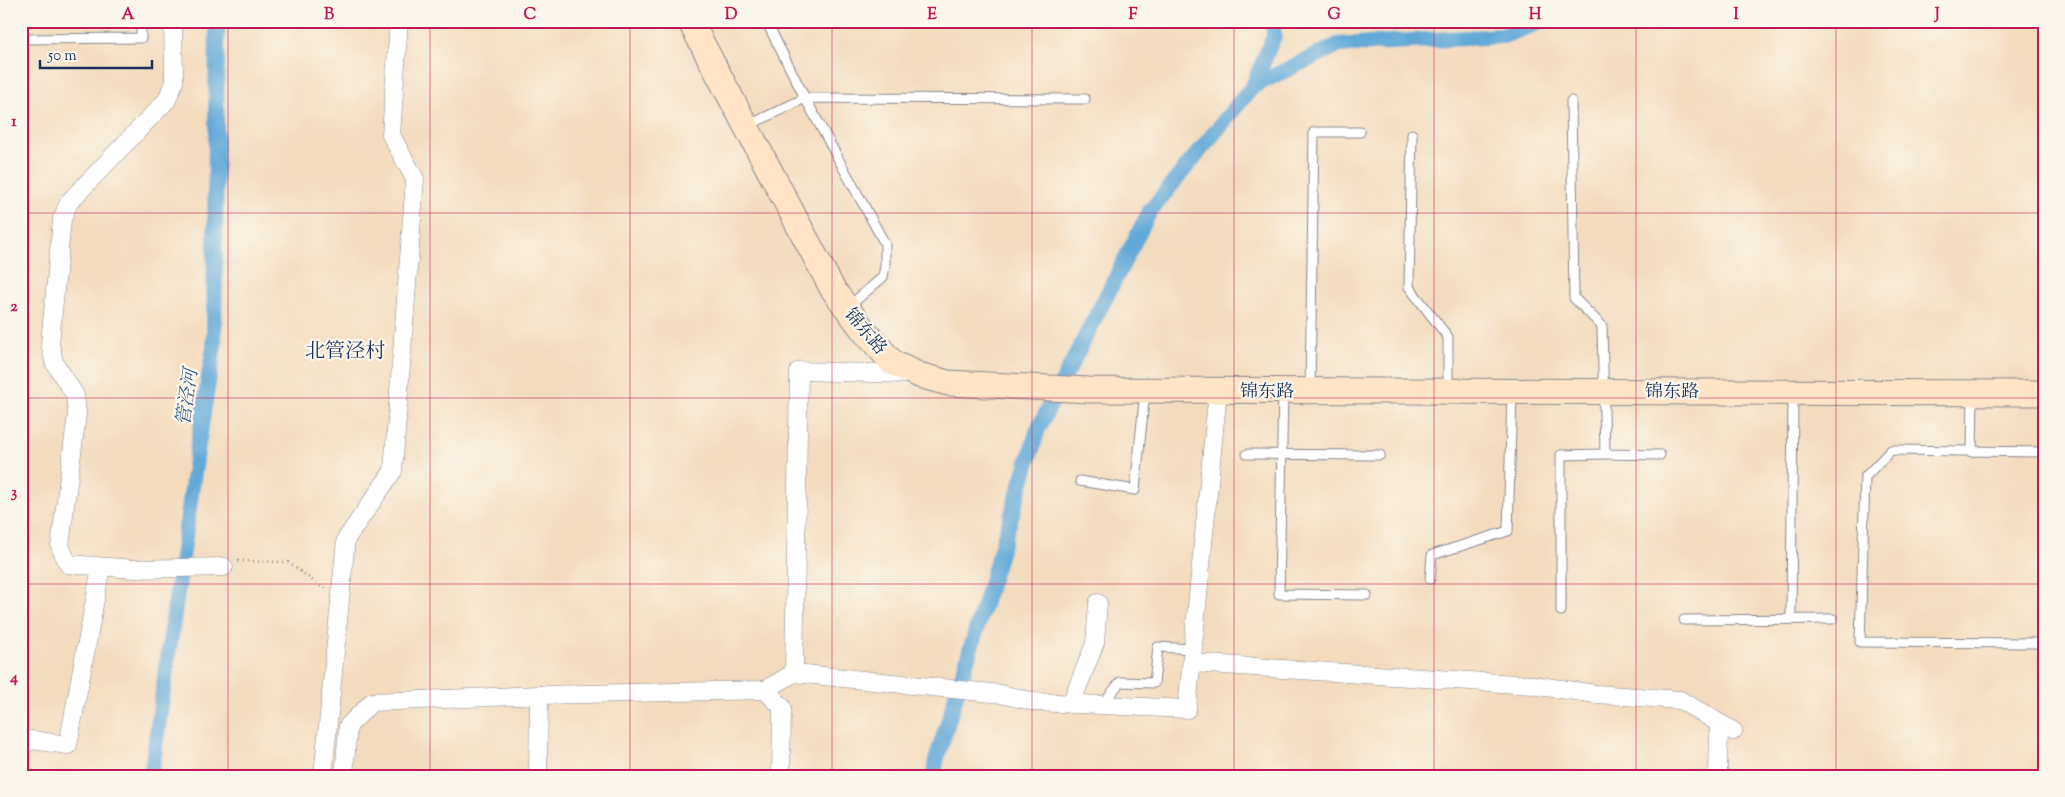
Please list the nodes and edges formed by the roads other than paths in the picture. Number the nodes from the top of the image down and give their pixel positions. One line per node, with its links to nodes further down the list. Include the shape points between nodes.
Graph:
1 (142, 21): 6 (lane, via 141,38)
2 (173, 21): 33 (street, via 174,82 167,100 69,202 62,219 50,343 54,362 75,395 77,414 60,546 68,564)
3 (400, 21): 50 (street, via 391,135 415,179 393,471 346,539)
4 (690, 21): 10 (main road, 锦东路)
5 (766, 21): 7 (lane)
6 (21, 39)
7 (805, 98): 8 (lane); 10 (lane); 13 (lane, via 885,244 883,277)
8 (1085, 100)
9 (1571, 101): 20 (lane, via 1574,298 1602,326)
10 (746, 127): 13 (main road, 锦东路, via 832,288)
11 (1360, 132): 17 (lane, via 1314,132)
12 (1412, 134): 18 (lane, via 1409,287 1448,337)
13 (846, 308): 14 (main road, 锦东路, via 893,363)
14 (919, 375): 15 (main road, 锦东路, via 948,383); 44 (street, via 799,371)
15 (1145, 390): 16 (main road, 锦东路); 32 (lane, via 1135,490)
16 (1218, 390): 21 (main road, 锦东路); 43 (street)
17 (1310, 390): 18 (main road, 锦东路); 21 (main road, 锦东路)
18 (1448, 391): 19 (main road, 锦东路)
19 (1512, 391): 20 (main road, 锦东路); 35 (lane, via 1508,531 1432,555)
20 (1604, 391): 22 (main road, 锦东路); 29 (lane)
21 (1283, 392): 28 (lane)
22 (1793, 392): 23 (main road, 锦东路); 39 (lane)
23 (1973, 392): 24 (main road, 锦东路); 25 (lane)
24 (2044, 393)
25 (1972, 452): 26 (lane); 42 (lane, via 1892,450 1866,477 1860,642)
26 (2044, 452)
27 (1247, 454): 28 (lane)
28 (1282, 454): 30 (lane); 36 (lane, via 1279,594)
29 (1604, 454): 31 (lane); 38 (lane, via 1561,455)
30 (1380, 455)
31 (1660, 455)
32 (1080, 481)
33 (101, 567): 34 (street); 49 (street, via 68,744 31,740)
34 (224, 567)
35 (1430, 580)
36 (1367, 595)
37 (1098, 603): 47 (street, via 1095,643)
38 (1561, 611)
39 (1791, 618): 40 (lane); 41 (lane)
40 (1833, 619)
41 (1684, 620)
42 (2044, 642)
43 (1192, 656): 48 (lane, via 1158,647 1154,683 1120,682); 48 (street, via 1187,709); 54 (street, via 1680,700 1726,727)
44 (794, 673): 45 (street); 47 (street)
45 (765, 690): 46 (street); 53 (street, via 782,707)
46 (539, 695): 51 (street, via 372,702 348,726); 52 (street)
47 (1071, 704): 48 (street)
48 (1102, 705)
49 (21, 746)
50 (323, 776)
51 (344, 776)
52 (538, 776)
53 (781, 776)
54 (1718, 776)

